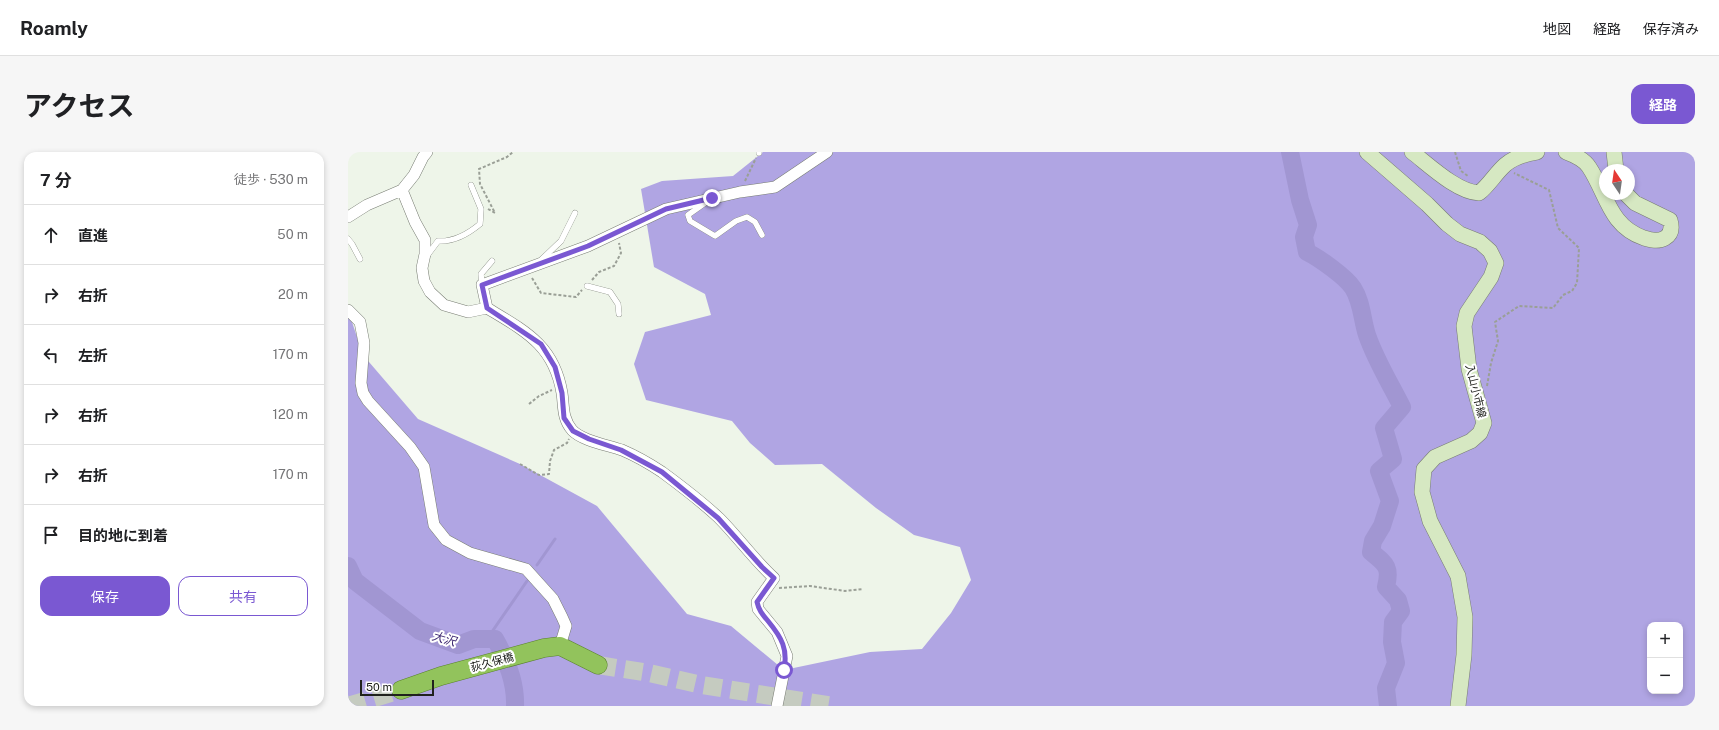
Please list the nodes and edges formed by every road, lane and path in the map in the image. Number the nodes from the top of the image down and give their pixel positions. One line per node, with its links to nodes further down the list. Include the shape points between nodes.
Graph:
1 (427, 152): 16 (street)
2 (513, 152): 23 (path, via 479,169 480,184 495,213 485,208)
3 (759, 152): 17 (path)
4 (827, 152): 17 (street, via 775,187)
5 (1367, 152): 38 (main road, 入山小市線, via 1447,224 1460,234 1480,242 1490,251 1496,263 1491,277 1467,313 1464,326 1472,384)
6 (1412, 152): 12 (main road, via 1470,193 1478,193 1487,187)
7 (1455, 152): 13 (path, via 1461,171)
8 (1537, 152): 12 (main road, via 1521,155)
9 (1566, 152): 15 (main road, via 1576,155 1588,166)
10 (1614, 152): 11 (main road)
11 (1615, 164)
12 (1505, 165): 38 (path, via 1521,177 1549,190 1558,228 1579,248 1577,283 1553,308 1519,306 1495,322 1498,341 1491,363 1485,399)
13 (1470, 177)
14 (471, 185): 23 (lane, via 481,209)
15 (1599, 188)
16 (402, 190): 22 (street, via 367,205); 28 (street, via 425,240)
17 (740, 192): 18 (street)
18 (712, 198): 24 (street, via 666,209); 25 (lane, via 688,215 690,221 715,236 736,221 747,217 755,222)
19 (1605, 200): 20 (main road, via 1622,225 1638,236 1651,240 1666,238 1671,232 1670,220)
20 (1632, 200)
21 (575, 212): 30 (lane, via 561,241)
22 (348, 217)
23 (480, 220): 28 (lane, via 480,224 471,232 448,242 438,241)
24 (615, 233): 30 (street, via 588,246); 32 (path, via 621,253 614,266 600,272)
25 (762, 235)
26 (348, 239): 27 (lane)
27 (360, 259)
28 (424, 260): 33 (street, via 424,281 435,298 444,305 468,312)
29 (492, 261): 31 (lane, via 481,274)
30 (537, 264): 31 (street); 32 (path, via 531,276 541,293 576,297)
31 (482, 285): 33 (street)
32 (587, 286): 35 (lane, via 610,292 618,304)
33 (487, 308): 36 (street, via 541,344 555,367)
34 (348, 310): 43 (street, via 360,322 364,343 361,383 363,393 424,467 434,525 446,540 470,553 526,569 552,599 566,626)
35 (619, 314)
36 (562, 398): 37 (path, via 554,389); 39 (street, via 564,418)
37 (529, 404)
38 (1480, 406): 47 (main road, 入山小市線, via 1484,423 1480,433 1471,441 1434,457 1424,468 1422,492 1430,522 1460,583 1465,617)
39 (573, 431): 40 (path, via 567,443 554,450 550,461 550,474 539,475); 41 (street, via 639,458 662,472 718,518 774,578)
40 (520, 464)
41 (768, 588): 42 (path, via 810,586 845,591); 46 (street, via 757,602 758,609 777,632 787,656)
42 (863, 589)
43 (552, 647): 44 (highway); 45 (highway, 荻久保橋, via 441,676)
44 (598, 664)
45 (401, 690)
46 (777, 706)
47 (1458, 706)

